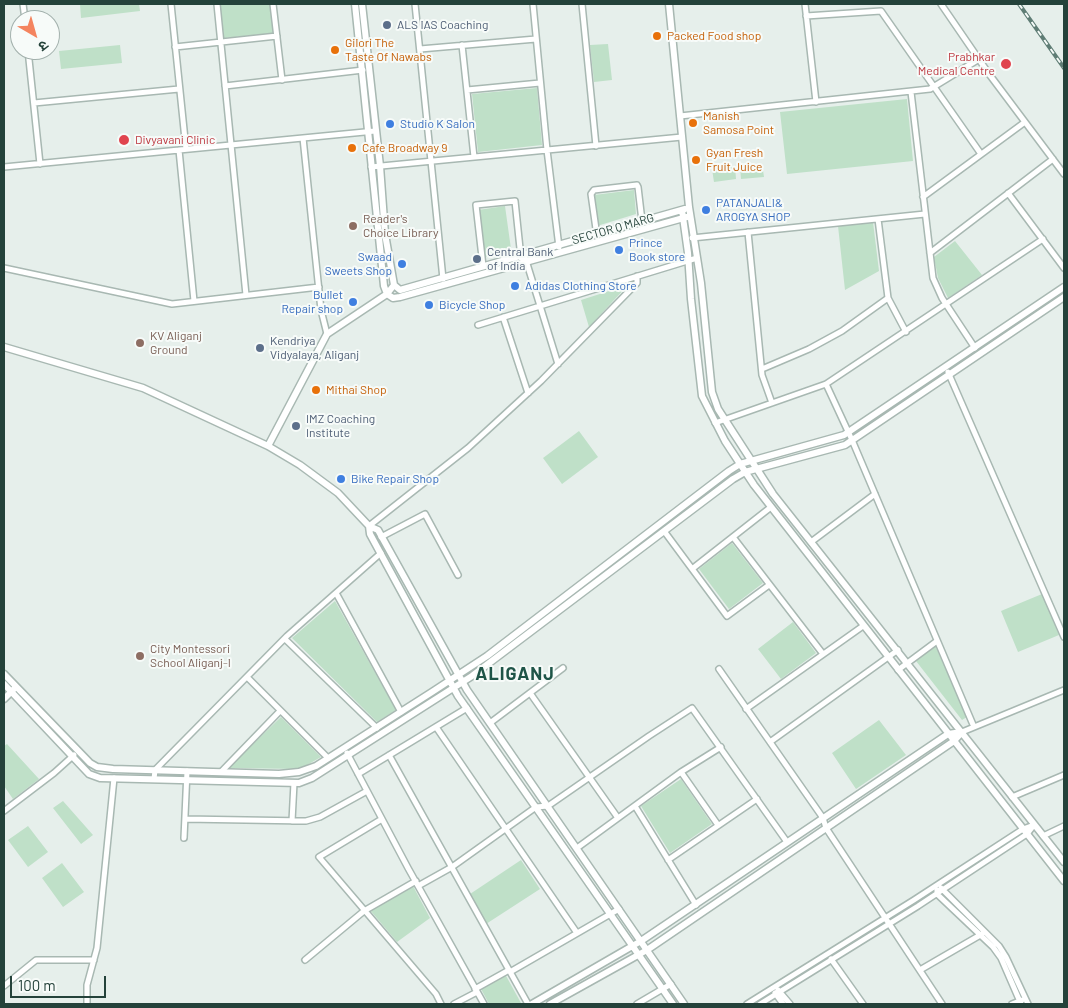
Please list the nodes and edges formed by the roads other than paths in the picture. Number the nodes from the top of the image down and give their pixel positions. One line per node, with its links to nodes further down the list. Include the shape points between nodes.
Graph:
1 (170, 4): 17 (street)
2 (217, 4): 15 (street)
3 (273, 4): 13 (street)
4 (355, 4): 21 (street)
5 (362, 4): 21 (street)
6 (415, 4): 18 (street)
7 (533, 4): 14 (street)
8 (582, 4): 38 (street)
9 (669, 4): 31 (street)
10 (805, 4): 12 (street)
11 (941, 4): 19 (street)
12 (806, 16): 25 (street, via 881,11); 29 (street)
13 (277, 36): 15 (street); 22 (street)
14 (536, 39): 16 (street); 23 (street)
15 (220, 42): 17 (street); 24 (street)
16 (462, 45): 18 (street); 27 (street)
17 (175, 47): 26 (street)
18 (420, 49): 45 (street)
19 (979, 59): 25 (street); 32 (street)
20 (29, 60): 30 (street)
21 (366, 70): 22 (street); 33 (street); 34 (street)
22 (282, 80): 24 (street)
23 (540, 83): 27 (street); 41 (street)
24 (225, 86): 37 (street)
25 (934, 87): 28 (street); 42 (street)
26 (179, 89): 30 (street); 39 (street)
27 (467, 90): 43 (street)
28 (911, 92): 29 (street); 52 (street)
29 (816, 102): 31 (street)
30 (34, 104): 46 (street)
31 (680, 116): 36 (street)
32 (1024, 122): 42 (street); 44 (street)
33 (375, 131): 34 (street); 47 (street)
34 (368, 132): 35 (street); 49 (street)
35 (303, 138): 37 (street); 78 (street)
36 (682, 138): 38 (street); 53 (street)
37 (230, 145): 39 (street); 81 (street)
38 (596, 146): 41 (street)
39 (186, 149): 40 (street)
40 (179, 150): 46 (street); 84 (street)
41 (547, 150): 43 (street); 65 (street)
42 (981, 154): 52 (street)
43 (474, 157): 45 (street)
44 (1053, 159): 50 (street); 51 (street)
45 (431, 161): 47 (street); 76 (street)
46 (40, 164): 48 (street)
47 (380, 166): 49 (street); 77 (street)
48 (4, 167)
49 (371, 167): 80 (street)
50 (1064, 174)
51 (1008, 193): 63 (street); 67 (street)
52 (923, 197): 55 (street)
53 (689, 207): 54 (street, SECTOR Q MARG); 56 (street)
54 (682, 210): 56 (street); 58 (street, SECTOR Q MARG)
55 (925, 214): 57 (street); 67 (street)
56 (687, 217): 61 (street); 62 (street); 64 (street)
57 (878, 219): 59 (street); 83 (street)
58 (642, 221): 60 (street, SECTOR Q MARG); 60 (street, via 636,185 594,190 591,194)
59 (748, 232): 61 (street); 95 (street)
60 (597, 234): 64 (street); 65 (street, SECTOR Q MARG)
61 (694, 237): 62 (street); 69 (street)
62 (686, 238): 70 (street)
63 (1043, 240): 74 (street); 85 (street)
64 (598, 242): 66 (street)
65 (559, 244): 66 (street); 68 (street, SECTOR Q MARG)
66 (560, 252): 71 (street)
67 (930, 253): 85 (street, via 933,278)
68 (522, 255): 71 (street); 72 (street, SECTOR Q MARG); 72 (street, via 515,201 476,204)
69 (697, 258): 70 (street); 100 (street, via 712,392)
70 (689, 261): 75 (street); 101 (street, via 702,396)
71 (524, 262): 76 (street); 86 (street)
72 (482, 266): 76 (street, SECTOR Q MARG)
73 (4, 268): 84 (street, via 172,304)
74 (1064, 268)
75 (636, 276): 86 (street); 93 (street, via 637,283)
76 (443, 281): 77 (street, SECTOR Q MARG, via 400,290); 80 (street, via 400,297 393,298)
77 (394, 285): 80 (street)
78 (319, 287): 81 (street); 90 (street)
79 (1064, 287): 92 (street)
80 (387, 294): 90 (street)
81 (246, 295): 84 (street)
82 (1064, 297): 96 (street)
83 (888, 298): 89 (street); 95 (street, via 842,331)
84 (194, 301)
85 (947, 305): 89 (street); 92 (street)
86 (540, 306): 87 (street); 93 (street)
87 (503, 317): 88 (street); 98 (street)
88 (478, 325)
89 (906, 332): 97 (street)
90 (327, 334): 104 (street)
91 (4, 348): 104 (street, via 142,388)
92 (975, 348): 94 (street)
93 (558, 364): 98 (street)
94 (947, 367): 96 (street); 102 (street)
95 (762, 369): 99 (street)
96 (949, 376): 103 (street); 124 (street)
97 (826, 384): 99 (street); 102 (street)
98 (528, 393): 111 (street, via 468,448)
99 (772, 403): 100 (street)
100 (725, 419): 101 (street); 105 (street)
101 (715, 423): 106 (street)
102 (848, 432): 103 (street); 105 (street)
103 (852, 440): 107 (street, via 845,445); 109 (street)
104 (268, 446): 111 (street, via 338,493)
105 (752, 461): 106 (street); 107 (street)
106 (740, 464): 108 (street); 121 (street)
107 (756, 469): 108 (street); 115 (street)
108 (745, 472): 110 (street); 112 (street)
109 (875, 494): 115 (street); 126 (street)
110 (771, 507): 114 (street); 123 (street)
111 (369, 526): 113 (street, via 378,530); 116 (street)
112 (664, 531): 117 (street); 122 (street)
113 (382, 537): 118 (street, via 425,514); 135 (street)
114 (733, 537): 117 (street); 119 (street)
115 (811, 542): 127 (street)
116 (381, 553): 120 (street); 137 (street)
117 (692, 569): 119 (street, via 727,616)
118 (458, 574)
119 (769, 585): 128 (street)
120 (336, 593): 125 (street); 148 (street)
121 (565, 596): 122 (street); 135 (street)
122 (570, 602): 138 (street)
123 (863, 626): 128 (street); 129 (street)
124 (1064, 638)
125 (284, 639): 136 (street); 152 (street)
126 (937, 641): 130 (street); 151 (street)
127 (898, 650): 129 (street); 130 (street)
128 (823, 654): 146 (street)
129 (888, 657): 133 (street); 156 (street)
130 (908, 663): 133 (street); 153 (street)
131 (563, 668): 143 (street)
132 (719, 669): 146 (street)
133 (898, 670): 154 (street)
134 (4, 674): 141 (street)
135 (459, 675): 137 (street); 138 (street)
136 (246, 677): 147 (street); 164 (street)
137 (450, 680): 140 (street); 148 (street)
138 (463, 682): 140 (street); 149 (street)
139 (4, 684): 141 (street)
140 (454, 688): 145 (street); 160 (street)
141 (14, 689): 144 (street); 159 (street); 162 (street)
142 (1064, 690): 151 (street)
143 (530, 692): 149 (street); 171 (street)
144 (4, 699)
145 (467, 708): 150 (street); 180 (street)
146 (746, 709): 156 (street)
147 (280, 710): 163 (street); 166 (street)
148 (401, 712): 152 (street)
149 (490, 723): 178 (street)
150 (436, 727): 161 (street); 191 (street)
151 (974, 727): 153 (street)
152 (377, 728): 157 (street)
153 (962, 732): 154 (street); 155 (street); 176 (street)
154 (948, 734): 155 (street); 183 (street)
155 (954, 741): 190 (street); 192 (street)
156 (770, 742): 183 (street)
157 (344, 748): 160 (street); 163 (street)
158 (720, 748): 167 (street); 171 (street, via 692,708); 177 (street)
159 (78, 751): 162 (street); 164 (street, via 97,767)
160 (348, 755): 168 (street); 174 (street, via 312,778)
161 (389, 755): 168 (street); 199 (street)
162 (72, 756): 170 (street, via 89,774); 181 (street)
163 (328, 758): 166 (street, via 299,772)
164 (155, 770): 165 (street); 172 (street)
165 (187, 771): 166 (street); 173 (street)
166 (221, 772)
167 (681, 772): 179 (street); 187 (street)
168 (358, 774): 175 (street)
169 (1064, 774): 176 (street)
170 (114, 778): 172 (street); 218 (street)
171 (589, 778): 178 (street); 182 (street)
172 (154, 779): 173 (street)
173 (186, 780): 174 (street); 184 (street)
174 (294, 783): 186 (street)
175 (367, 791): 185 (street); 186 (street, via 320,818)
176 (1012, 797): 188 (street)
177 (757, 799): 187 (street); 195 (street)
178 (548, 806): 180 (street); 196 (street)
179 (635, 806): 182 (street); 197 (street)
180 (536, 807): 191 (street); 208 (street)
181 (4, 811)
182 (618, 818): 196 (street)
183 (823, 818): 190 (street); 195 (street)
184 (185, 819): 186 (street); 194 (street)
185 (382, 819): 201 (street); 207 (street, via 319,856)
186 (292, 821)
187 (718, 825): 197 (street)
188 (1034, 825): 192 (street); 193 (street)
189 (1064, 826): 193 (street)
190 (826, 828): 209 (street); 215 (street)
191 (504, 829): 199 (street); 211 (street)
192 (1025, 832): 200 (street); 202 (street); 203 (street)
193 (1043, 836): 198 (street)
194 (184, 838)
195 (788, 842): 205 (street)
196 (577, 848): 206 (street)
197 (668, 860): 205 (street)
198 (1064, 862)
199 (452, 867): 201 (street); 222 (street)
200 (1064, 881)
201 (417, 884): 207 (street); 227 (street)
202 (936, 886): 203 (street); 204 (street); 209 (street)
203 (943, 890): 204 (street); 212 (street)
204 (937, 894): 210 (street); 212 (street)
205 (696, 905): 213 (street)
206 (619, 909): 208 (street); 213 (street)
207 (364, 911): 219 (street); 232 (street, via 436,994)
208 (610, 914): 211 (street); 214 (street)
209 (886, 918): 210 (street); 217 (street)
210 (890, 924): 220 (street); 221 (street)
211 (577, 933): 222 (street)
212 (983, 934): 221 (street); 230 (street, via 1001,958)
213 (641, 941): 214 (street); 215 (street)
214 (633, 946): 216 (street); 229 (street)
215 (647, 950): 216 (street); 223 (street)
216 (639, 954): 226 (street); 236 (street)
217 (827, 954): 220 (street); 225 (street)
218 (94, 960): 224 (street, via 36,960); 231 (street, via 87,985)
219 (306, 960)
220 (832, 960): 228 (street); 244 (street)
221 (920, 970): 245 (street)
222 (509, 971): 227 (street); 235 (street)
223 (671, 984): 226 (street); 239 (street)
224 (4, 986)
225 (774, 987): 228 (street); 240 (street)
226 (663, 989): 237 (street); 238 (street)
227 (476, 990): 233 (street); 234 (street)
228 (778, 993): 241 (street); 242 (street); 243 (street)
229 (547, 996): 235 (street); 236 (street)
230 (1022, 1001): 246 (street); 247 (street)
231 (87, 1004)
232 (441, 1004)
233 (454, 1004)
234 (484, 1004)
235 (530, 1004)
236 (551, 1004)
237 (637, 1004)
238 (674, 1004)
239 (684, 1004)
240 (746, 1004)
241 (760, 1004)
242 (783, 1004)
243 (790, 1004)
244 (862, 1004)
245 (942, 1004)
246 (1012, 1004)
247 (1028, 1004)

